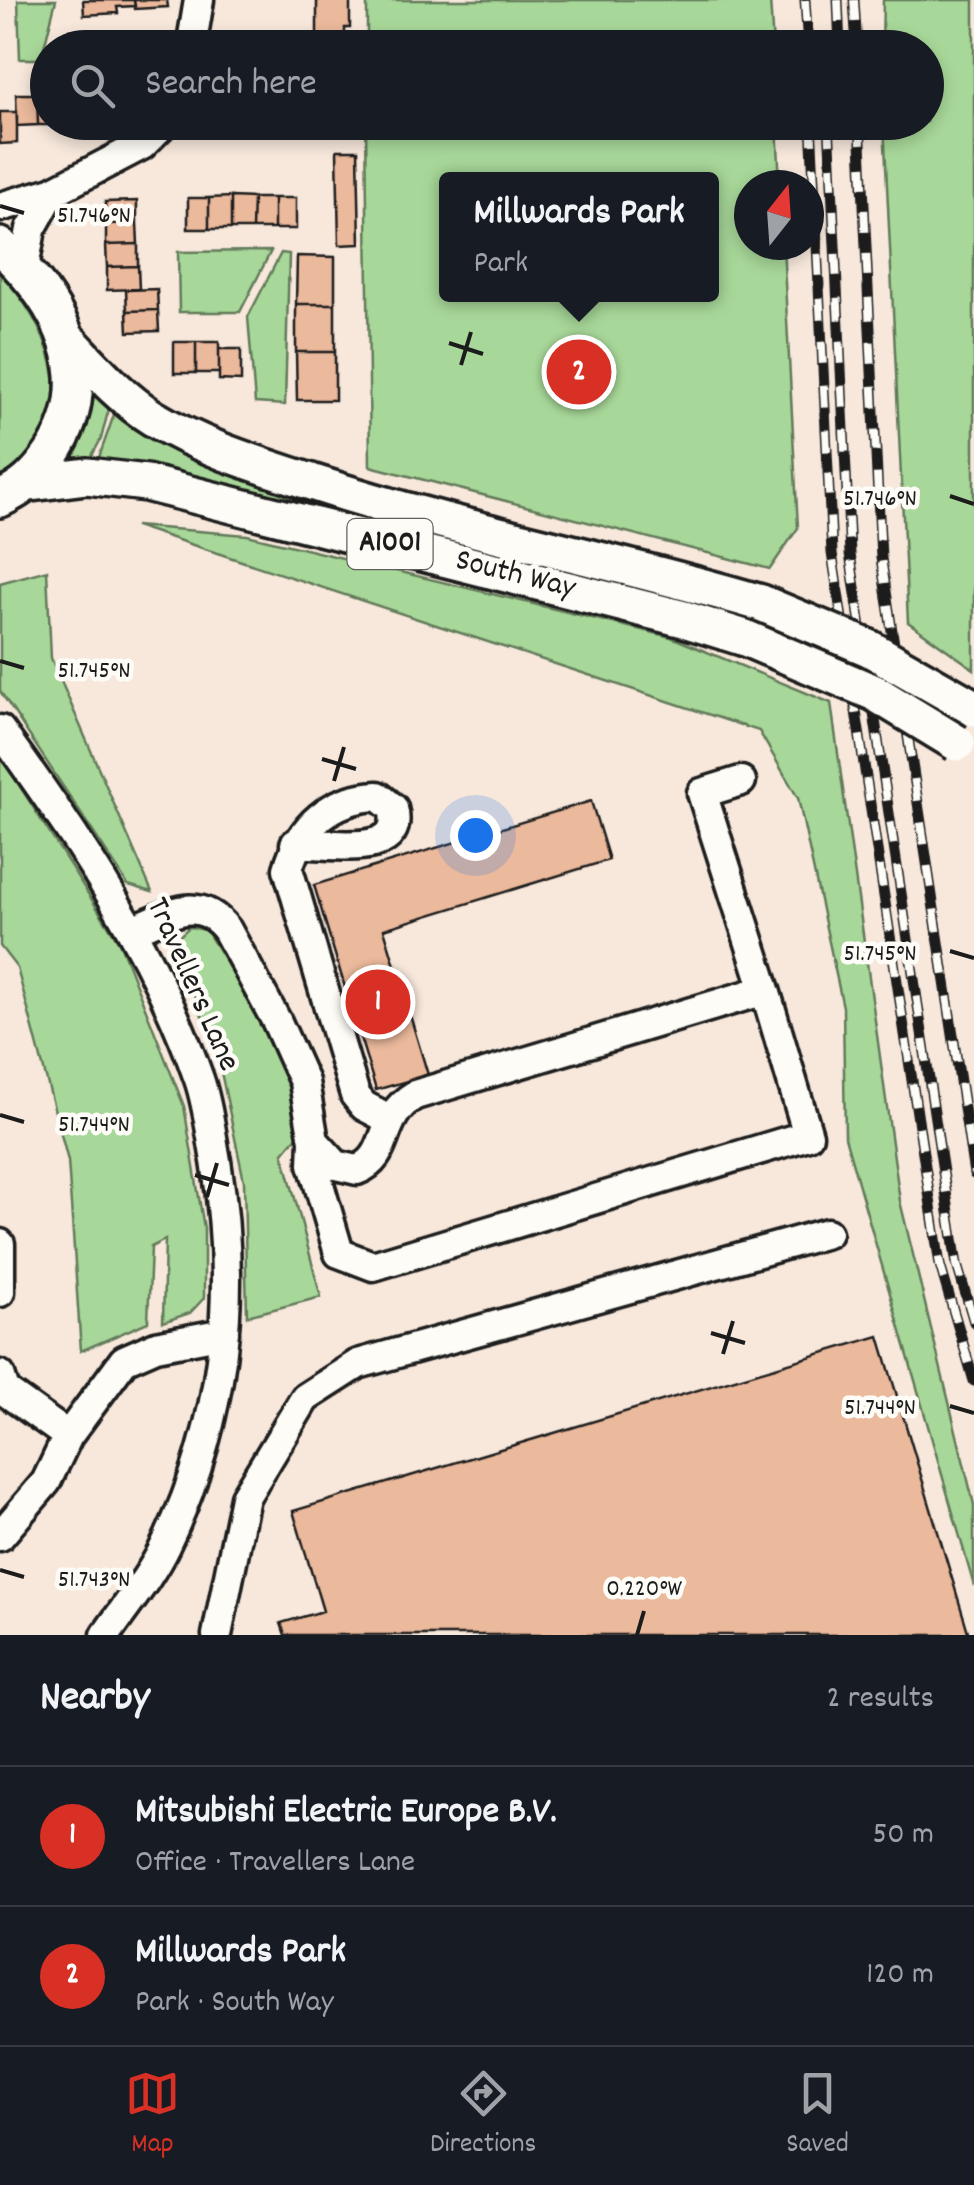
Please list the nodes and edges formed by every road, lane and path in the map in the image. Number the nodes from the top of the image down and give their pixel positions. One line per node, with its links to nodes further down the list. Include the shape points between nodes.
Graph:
1 (199, 0): 2 (street)
2 (194, 30)
3 (147, 140): 4 (street)
4 (52, 192): 5 (street); 6 (street)
5 (0, 208)
6 (12, 257): 7 (main road, via 45,296)
7 (68, 342): 8 (main road, via 76,384 72,414 60,442); 9 (main road, South Way / A1001, bridge, via 151,417 242,459 385,506 762,603 870,648)
8 (10, 496): 11 (main road, South Way / A1001, bridge, via 86,476 146,483 684,619 875,693)
9 (974, 708)
10 (0, 730): 14 (street, Travellers Lane)
11 (966, 749)
12 (741, 781): 15 (street, via 702,793)
13 (295, 844): 16 (street, via 288,869 350,1082 364,1106)
14 (132, 930): 17 (street, via 195,908 218,919 293,1056); 21 (street, Travellers Lane, via 200,1084 224,1222)
15 (764, 990): 16 (street, via 424,1092); 17 (street, via 808,1135 373,1266 339,1253 313,1164)
16 (389, 1119): 17 (street, via 374,1159 357,1170 336,1165)
17 (314, 1141)
18 (828, 1233): 26 (street, via 358,1364 305,1398 244,1497)
19 (0, 1244): 20 (street)
20 (0, 1292)
21 (224, 1333): 23 (street, via 156,1346 124,1360); 25 (street, Travellers Lane, via 217,1401 194,1477 164,1550)
22 (0, 1375): 23 (street, via 5,1391)
23 (68, 1436): 24 (street, via 46,1482)
24 (0, 1536)
25 (106, 1635)
26 (217, 1635)

